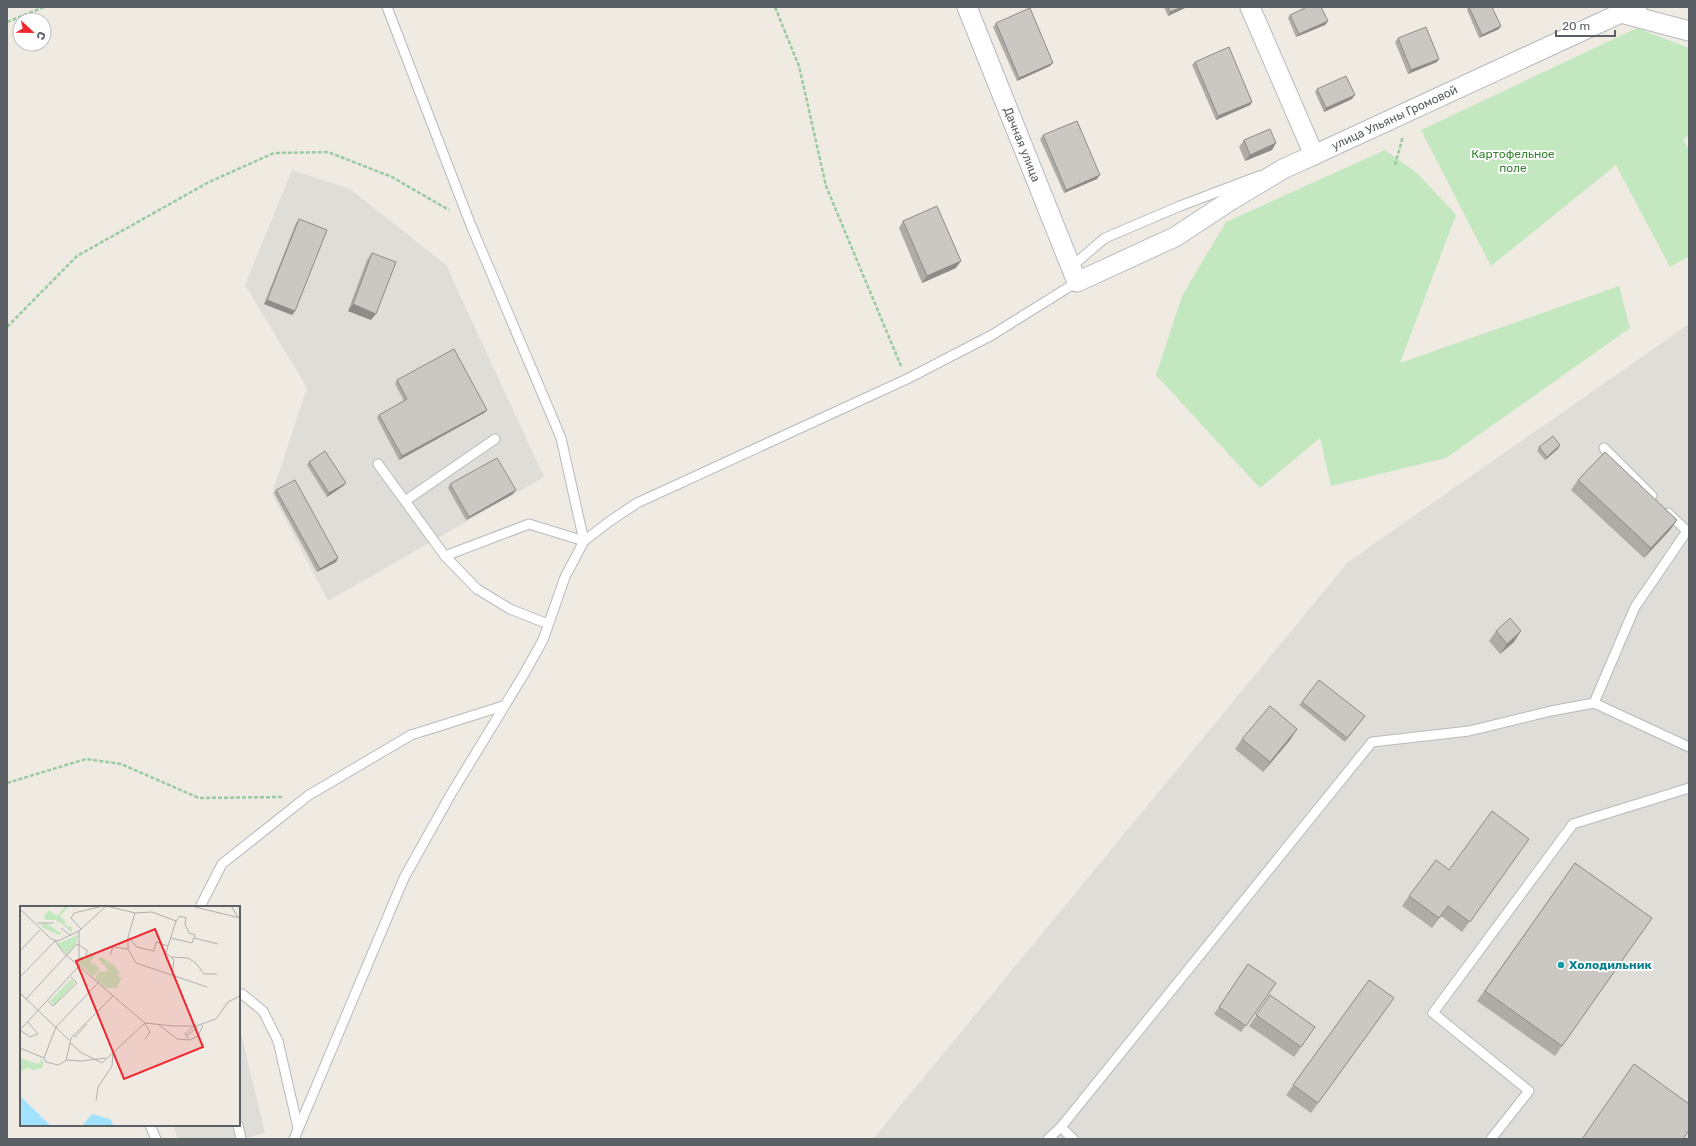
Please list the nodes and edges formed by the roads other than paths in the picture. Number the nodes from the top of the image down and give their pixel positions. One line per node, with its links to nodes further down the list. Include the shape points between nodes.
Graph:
1 (387, 7): 13 (lane, via 470,223 561,438)
2 (967, 7): 8 (street, Дачная улица)
3 (1250, 7): 6 (street)
4 (1624, 9): 5 (street); 6 (street, улица Ульяны Громовой)
5 (1689, 31)
6 (1314, 155): 7 (street, улица Ульяны Громовой)
7 (1283, 169): 8 (street, улица Ульяны Громовой, via 1175,237); 8 (lane, via 1247,179 1105,238)
8 (1074, 274): 13 (lane, via 992,335 906,379 637,503)
9 (495, 439): 12 (lane)
10 (1604, 448): 16 (lane, via 1687,531 1635,607)
11 (378, 464): 12 (lane)
12 (405, 501): 14 (lane)
13 (584, 541): 14 (lane, via 529,524); 15 (lane, via 565,577)
14 (445, 556): 15 (lane, via 477,589 510,609)
15 (548, 624): 17 (lane, via 543,640)
16 (1594, 703): 18 (lane); 25 (lane, via 1469,731 1372,742)
17 (503, 706): 20 (lane, via 411,735 309,794 222,864); 24 (lane, via 450,794 404,878)
18 (1689, 747)
19 (1689, 788): 31 (lane, via 1573,824 1433,1013 1529,1091)
20 (201, 906)
21 (240, 994): 24 (lane, via 263,1012 278,1041)
22 (150, 1126): 26 (lane)
23 (238, 1126): 27 (lane)
24 (298, 1128): 28 (lane)
25 (1061, 1128): 29 (lane); 30 (lane)
26 (156, 1139)
27 (241, 1139)
28 (294, 1139)
29 (1048, 1139)
30 (1073, 1139)
31 (1491, 1139)

